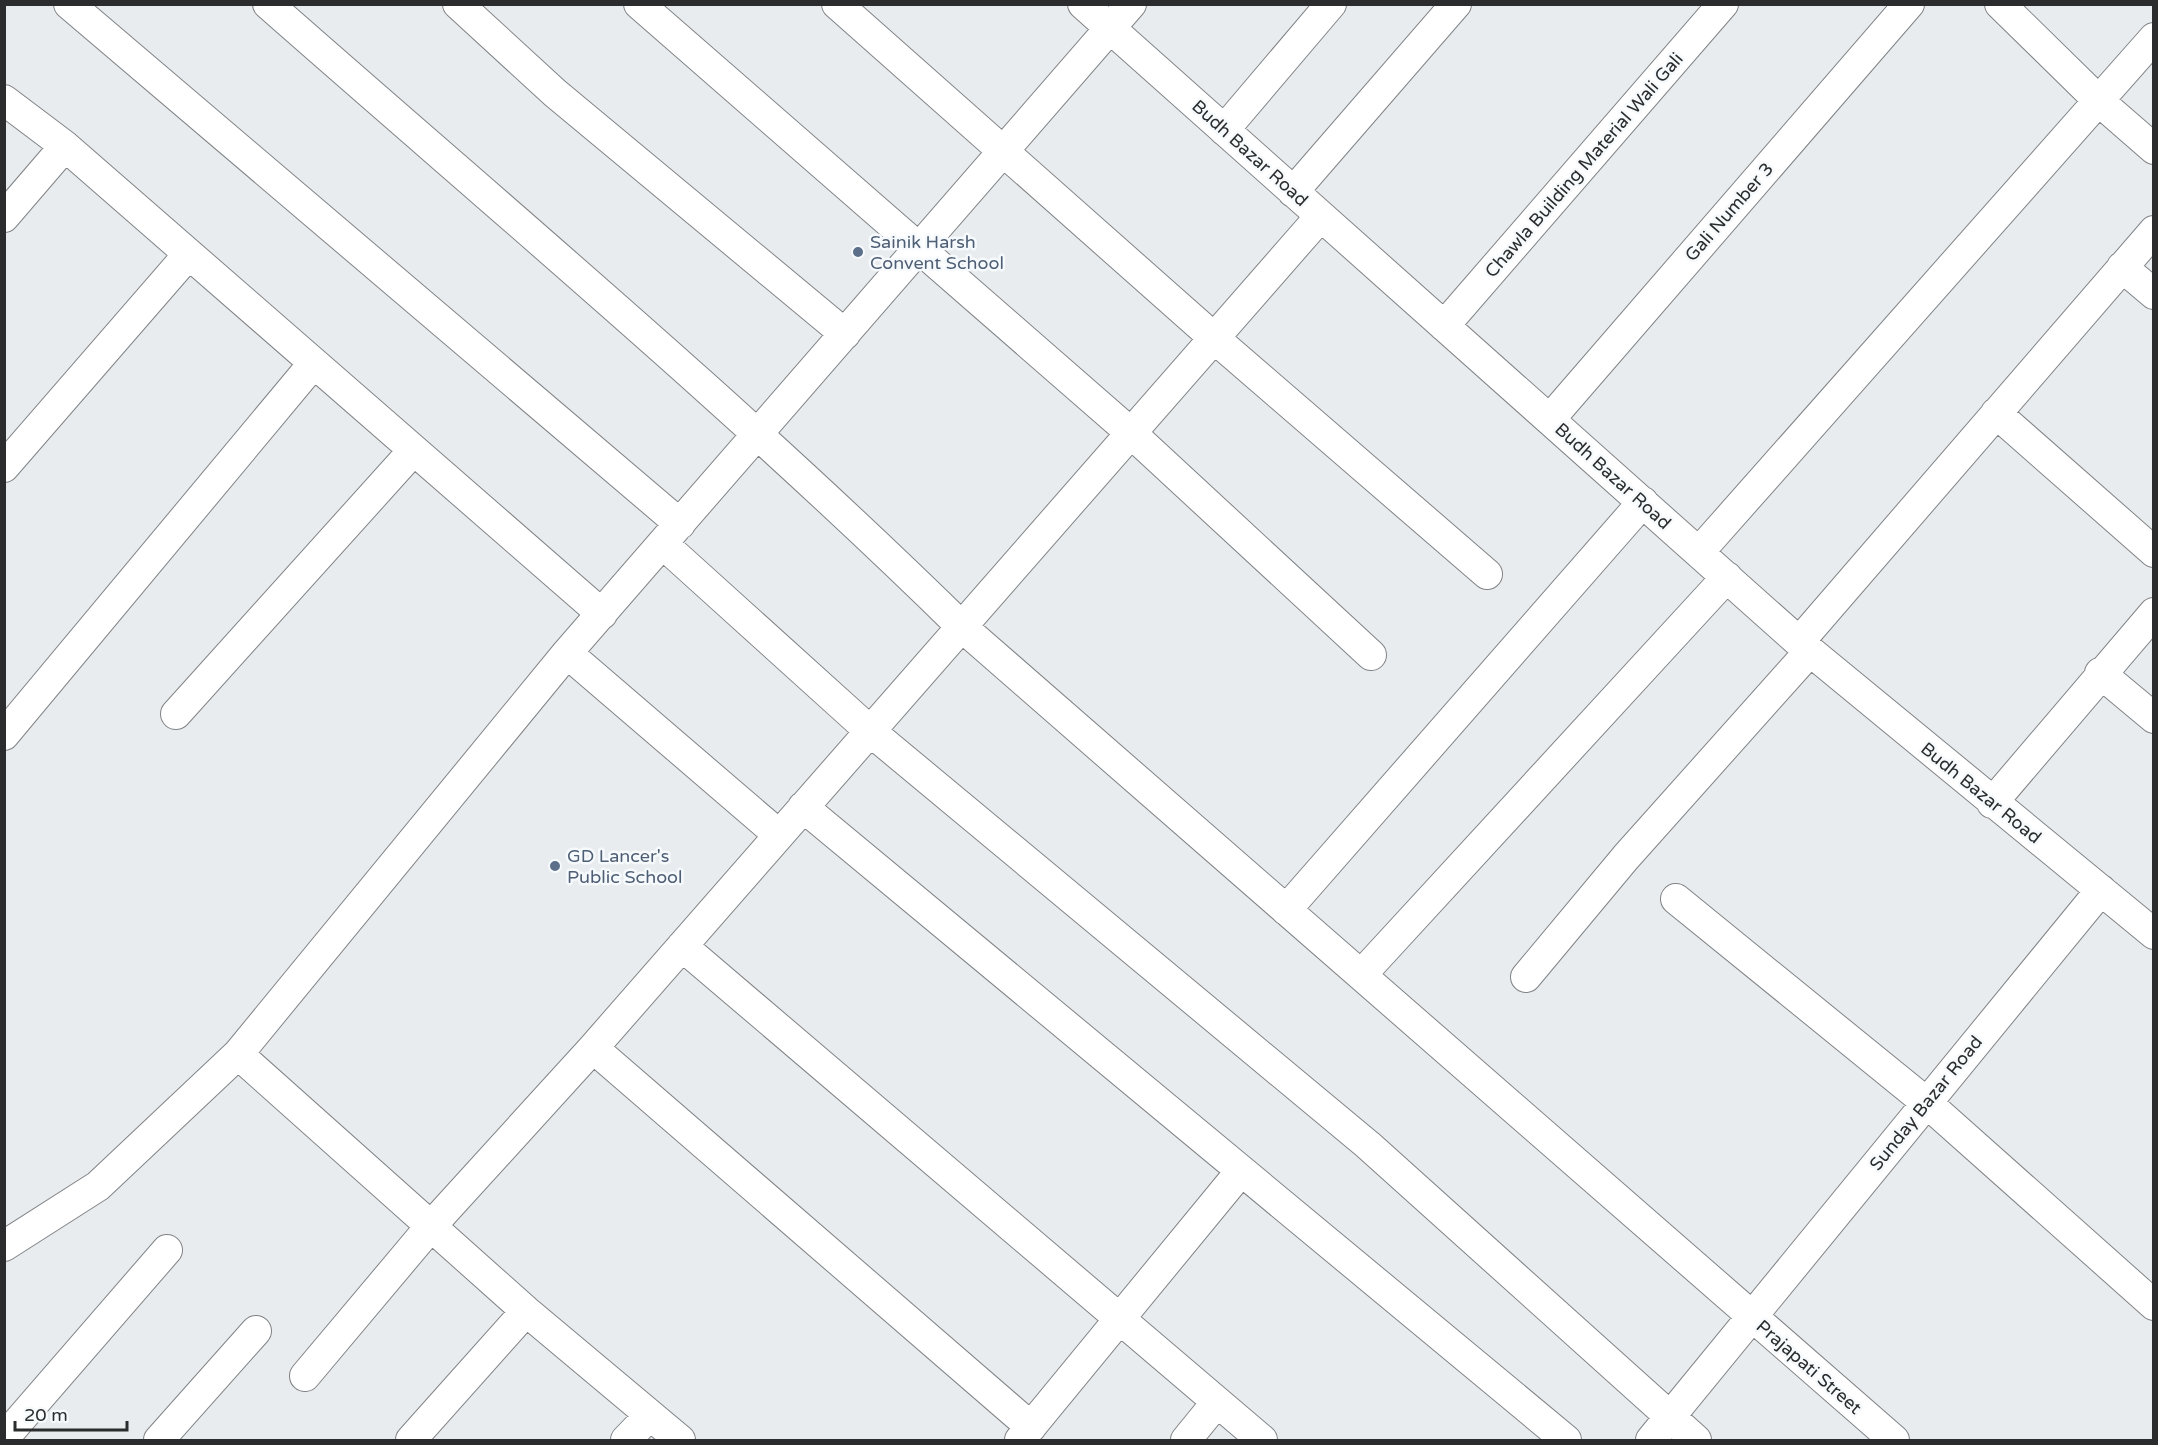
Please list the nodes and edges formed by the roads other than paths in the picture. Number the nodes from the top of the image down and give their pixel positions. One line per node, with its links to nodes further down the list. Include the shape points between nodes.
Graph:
1 (69, 4): 40 (street)
2 (267, 4): 36 (street, Prajapati Street)
3 (458, 4): 30 (street, via 555,93)
4 (639, 4): 25 (street)
5 (837, 4): 20 (street)
6 (1083, 4): 13 (street, Budh Bazar Road)
7 (1131, 4): 13 (street)
8 (1331, 4): 17 (street)
9 (1456, 4): 21 (street)
10 (1724, 4): 29 (street, Chawla Building Material Wali Gali)
11 (1909, 4): 34 (street, Gali Number 3)
12 (2000, 4): 16 (street)
13 (1111, 28): 17 (street, Budh Bazar Road); 20 (street)
14 (2154, 38): 16 (street)
15 (4, 100): 18 (street)
16 (2100, 102): 19 (street); 41 (street)
17 (1224, 130): 21 (street, Budh Bazar Road)
18 (65, 146): 23 (street); 26 (street)
19 (2154, 149)
20 (1004, 152): 25 (street); 31 (street)
21 (1293, 192): 22 (street, Budh Bazar Road)
22 (1320, 216): 29 (street, Budh Bazar Road); 31 (street)
23 (4, 217)
24 (2154, 231): 27 (street)
25 (919, 249): 30 (street); 35 (street)
26 (188, 255): 32 (street); 38 (street)
27 (2122, 267): 28 (street); 33 (street)
28 (2154, 294)
29 (1444, 326): 34 (street, Budh Bazar Road)
30 (845, 334): 36 (street)
31 (1214, 338): 35 (street); 43 (street)
32 (313, 364): 37 (street); 55 (street)
33 (1996, 413): 42 (street); 48 (street)
34 (1550, 419): 39 (street, Budh Bazar Road)
35 (1131, 433): 47 (street); 50 (street)
36 (758, 435): 40 (street); 47 (street, Prajapati Street)
37 (412, 452): 46 (street); 52 (street)
38 (4, 467)
39 (1643, 502): 41 (street, Budh Bazar Road); 61 (street)
40 (671, 534): 46 (street); 54 (street)
41 (1699, 552): 44 (street, Budh Bazar Road)
42 (2154, 552)
43 (1487, 574)
44 (1727, 577): 48 (street, Budh Bazar Road); 64 (street)
45 (2154, 613): 51 (street)
46 (602, 614): 49 (street)
47 (962, 627): 54 (street); 61 (street, Prajapati Street)
48 (1804, 646): 56 (street, Budh Bazar Road); 65 (street)
49 (567, 653): 58 (street); 67 (street)
50 (1371, 655)
51 (2100, 673): 53 (street); 56 (street)
52 (176, 714)
53 (2154, 718)
54 (870, 731): 57 (street); 81 (street, via 1368,1144)
55 (4, 735)
56 (1992, 803): 59 (street, Budh Bazar Road)
57 (803, 807): 58 (street); 69 (street)
58 (779, 835): 63 (street)
59 (2101, 890): 62 (street, Budh Bazar Road); 68 (street, Sunday Bazar Road)
60 (1676, 899): 68 (street)
61 (1286, 910): 64 (street, Prajapati Street)
62 (2154, 934)
63 (682, 946): 66 (street); 76 (street)
64 (1361, 975): 75 (street, Prajapati Street)
65 (1526, 977)
66 (593, 1048): 70 (street); 82 (street)
67 (238, 1054): 70 (street); 71 (street, via 98,1186)
68 (1927, 1102): 73 (street); 75 (street, Sunday Bazar Road)
69 (1241, 1171): 76 (street); 83 (street)
70 (431, 1226): 74 (street); 78 (street)
71 (9, 1236)
72 (167, 1250): 84 (street)
73 (2154, 1305)
74 (526, 1311): 80 (street); 86 (street)
75 (1751, 1317): 81 (street, Sunday Bazar Road); 93 (street, Prajapati Street)
76 (1120, 1319): 79 (street); 82 (street)
77 (256, 1331): 85 (street)
78 (305, 1376)
79 (1217, 1402): 89 (street); 90 (street)
80 (650, 1415): 87 (street); 88 (street)
81 (1669, 1418): 91 (street, Sunday Bazar Road); 92 (street)
82 (1026, 1434)
83 (1546, 1434)
84 (4, 1438)
85 (159, 1440)
86 (411, 1440)
87 (626, 1440)
88 (680, 1440)
89 (1186, 1440)
90 (1262, 1440)
91 (1651, 1440)
92 (1696, 1440)
93 (1894, 1440)

